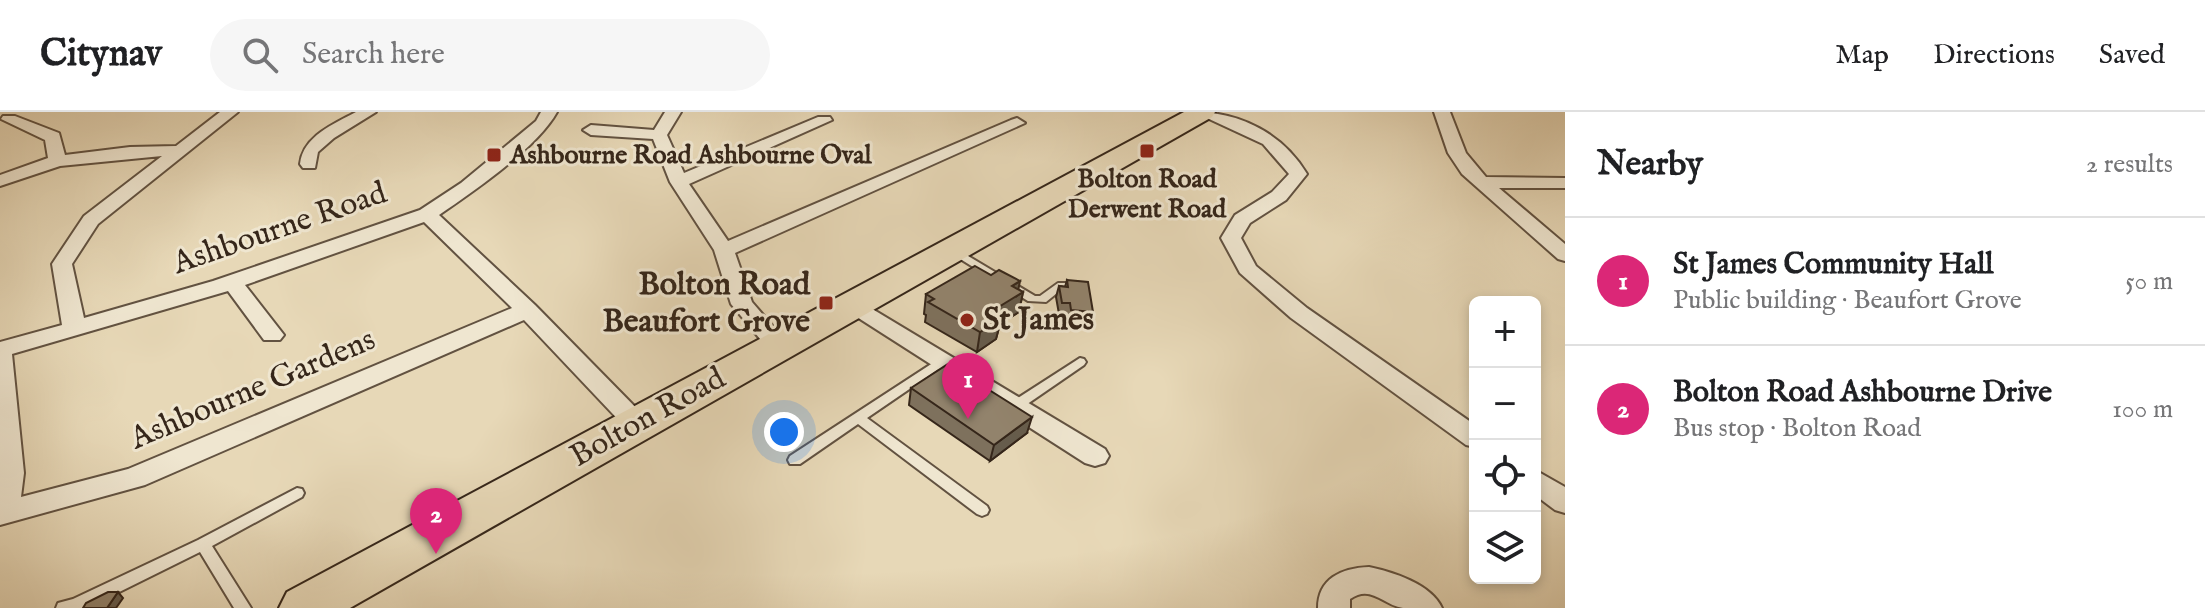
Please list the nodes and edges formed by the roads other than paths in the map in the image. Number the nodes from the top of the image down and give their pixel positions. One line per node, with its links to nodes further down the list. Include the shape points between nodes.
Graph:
1 (230, 112): 12 (street)
2 (368, 112): 14 (street, via 328,134 310,151)
3 (549, 112): 19 (street, Ashbourne Road, via 542,124 467,187)
4 (673, 112): 11 (street)
5 (1202, 112): 21 (main road, Bolton Road); 36 (street, via 1274,142 1298,174 1279,196 1242,219 1231,238 1247,269 1299,313)
6 (1442, 112): 17 (street, via 1457,153)
7 (9, 119): 13 (street, via 53,137)
8 (824, 120): 16 (street)
9 (1017, 123): 20 (street)
10 (591, 130): 11 (street)
11 (659, 135): 16 (street)
12 (179, 151): 13 (street); 27 (street, via 91,220 62,264)
13 (57, 161): 15 (street)
14 (309, 164)
15 (0, 181)
16 (679, 182): 20 (street)
17 (1482, 182): 18 (street); 22 (street)
18 (1565, 183)
19 (427, 214): 23 (street, Ashbourne Road); 26 (street)
20 (724, 250): 29 (street, via 742,304)
21 (953, 250): 24 (lane, via 1032,299 1042,300); 25 (main road, Bolton Road)
22 (1565, 255)
23 (232, 282): 27 (street, Ashbourne Road); 28 (street)
24 (1062, 285)
25 (854, 305): 29 (main road, Bolton Road); 31 (street)
26 (527, 310): 35 (street); 43 (street, Ashbourne Gardens, via 135,478)
27 (74, 327): 30 (street, Ashbourne Road)
28 (272, 335)
29 (778, 346): 35 (main road, Bolton Road)
30 (0, 350): 43 (street, via 10,473)
31 (942, 361): 33 (street); 34 (lane)
32 (1080, 362): 33 (lane)
33 (1015, 406): 37 (street)
34 (859, 418): 38 (lane); 42 (lane)
35 (637, 424): 47 (main road, Bolton Road)
36 (1469, 434)
37 (1095, 456)
38 (795, 460)
39 (1541, 484): 41 (street)
40 (297, 493): 44 (lane)
41 (1565, 502)
42 (982, 510)
43 (2, 514)
44 (203, 544): 45 (lane); 46 (lane)
45 (64, 608)
46 (243, 608)
47 (305, 608)
48 (1334, 608): 49 (street, via 1334,593 1346,582 1364,578)
49 (1426, 608)

